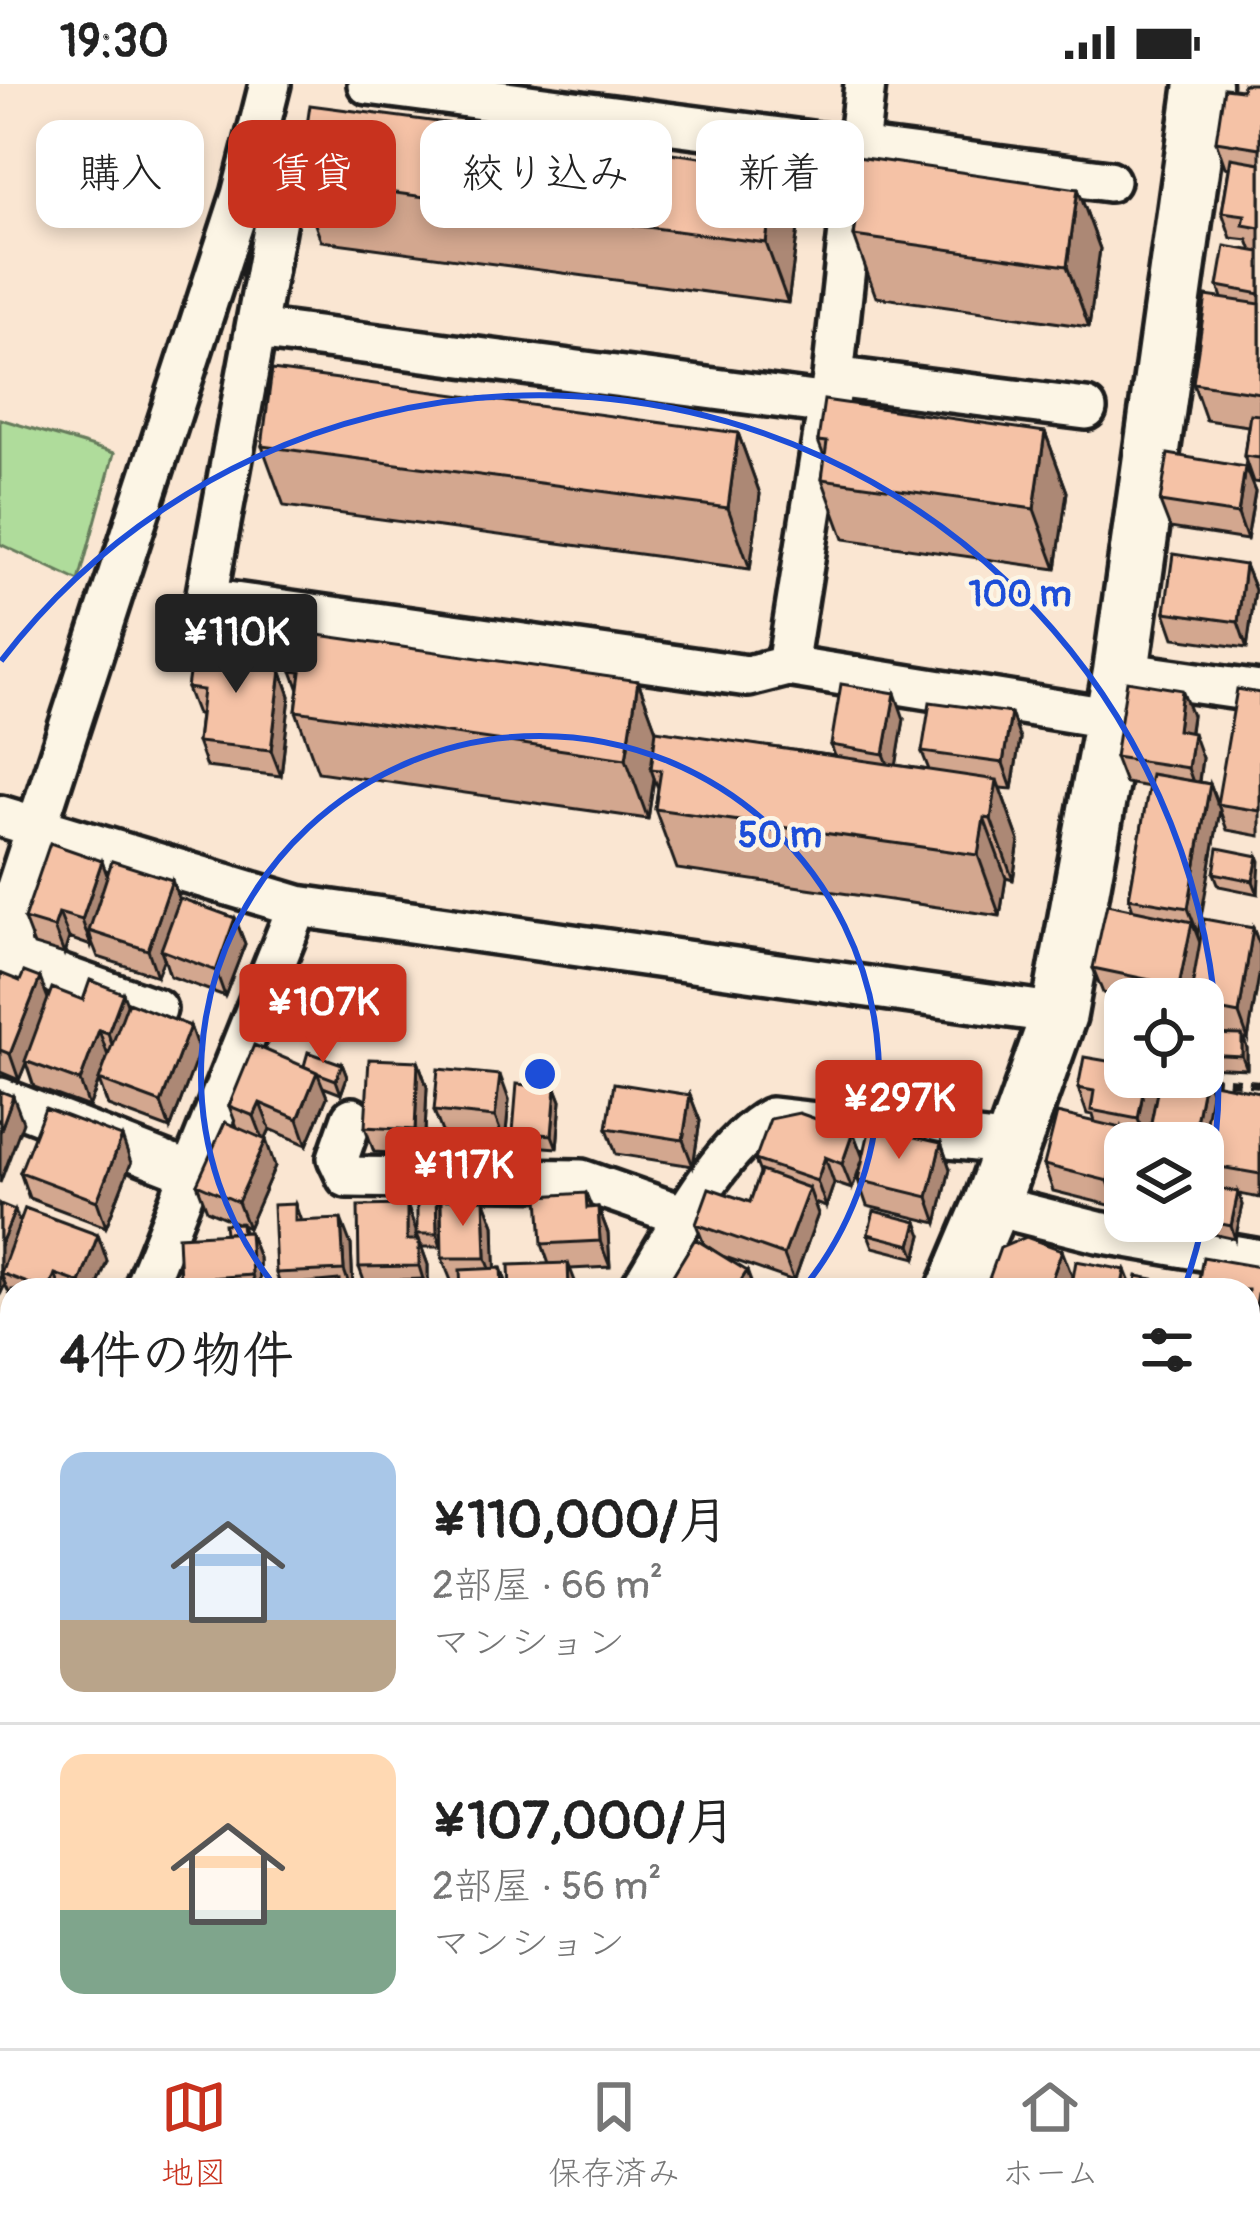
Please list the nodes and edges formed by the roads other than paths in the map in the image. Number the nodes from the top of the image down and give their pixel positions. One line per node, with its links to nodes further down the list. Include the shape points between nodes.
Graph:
1 (270, 84): 5 (street)
2 (368, 84): 7 (street)
3 (865, 84): 6 (street)
4 (1203, 84): 18 (street, via 1193,312)
5 (261, 120)
6 (861, 120)
7 (696, 126)
8 (864, 147): 9 (street)
9 (1109, 181)
10 (229, 228): 20 (street)
11 (274, 228): 13 (street)
12 (849, 228): 14 (street)
13 (256, 329): 14 (street); 16 (street, via 206,599 748,676)
14 (831, 391): 15 (street); 16 (street)
15 (1086, 409)
16 (787, 667): 18 (street)
17 (1260, 692): 18 (street)
18 (1118, 695): 23 (street)
19 (0, 816): 20 (street)
20 (39, 828): 21 (street); 22 (street, via 8,915 12,958)
21 (298, 906): 23 (street); 27 (street)
22 (156, 1009)
23 (1059, 1014): 26 (street)
24 (0, 1098): 27 (street)
25 (352, 1118): 29 (street, via 338,1158 347,1177 580,1180)
26 (1012, 1145): 28 (street); 29 (street, via 772,1118 752,1128)
27 (189, 1172): 31 (street)
28 (991, 1205): 30 (street); 33 (street)
29 (684, 1216): 32 (street)
30 (1260, 1260)
31 (148, 1278)
32 (647, 1278)
33 (960, 1278)

